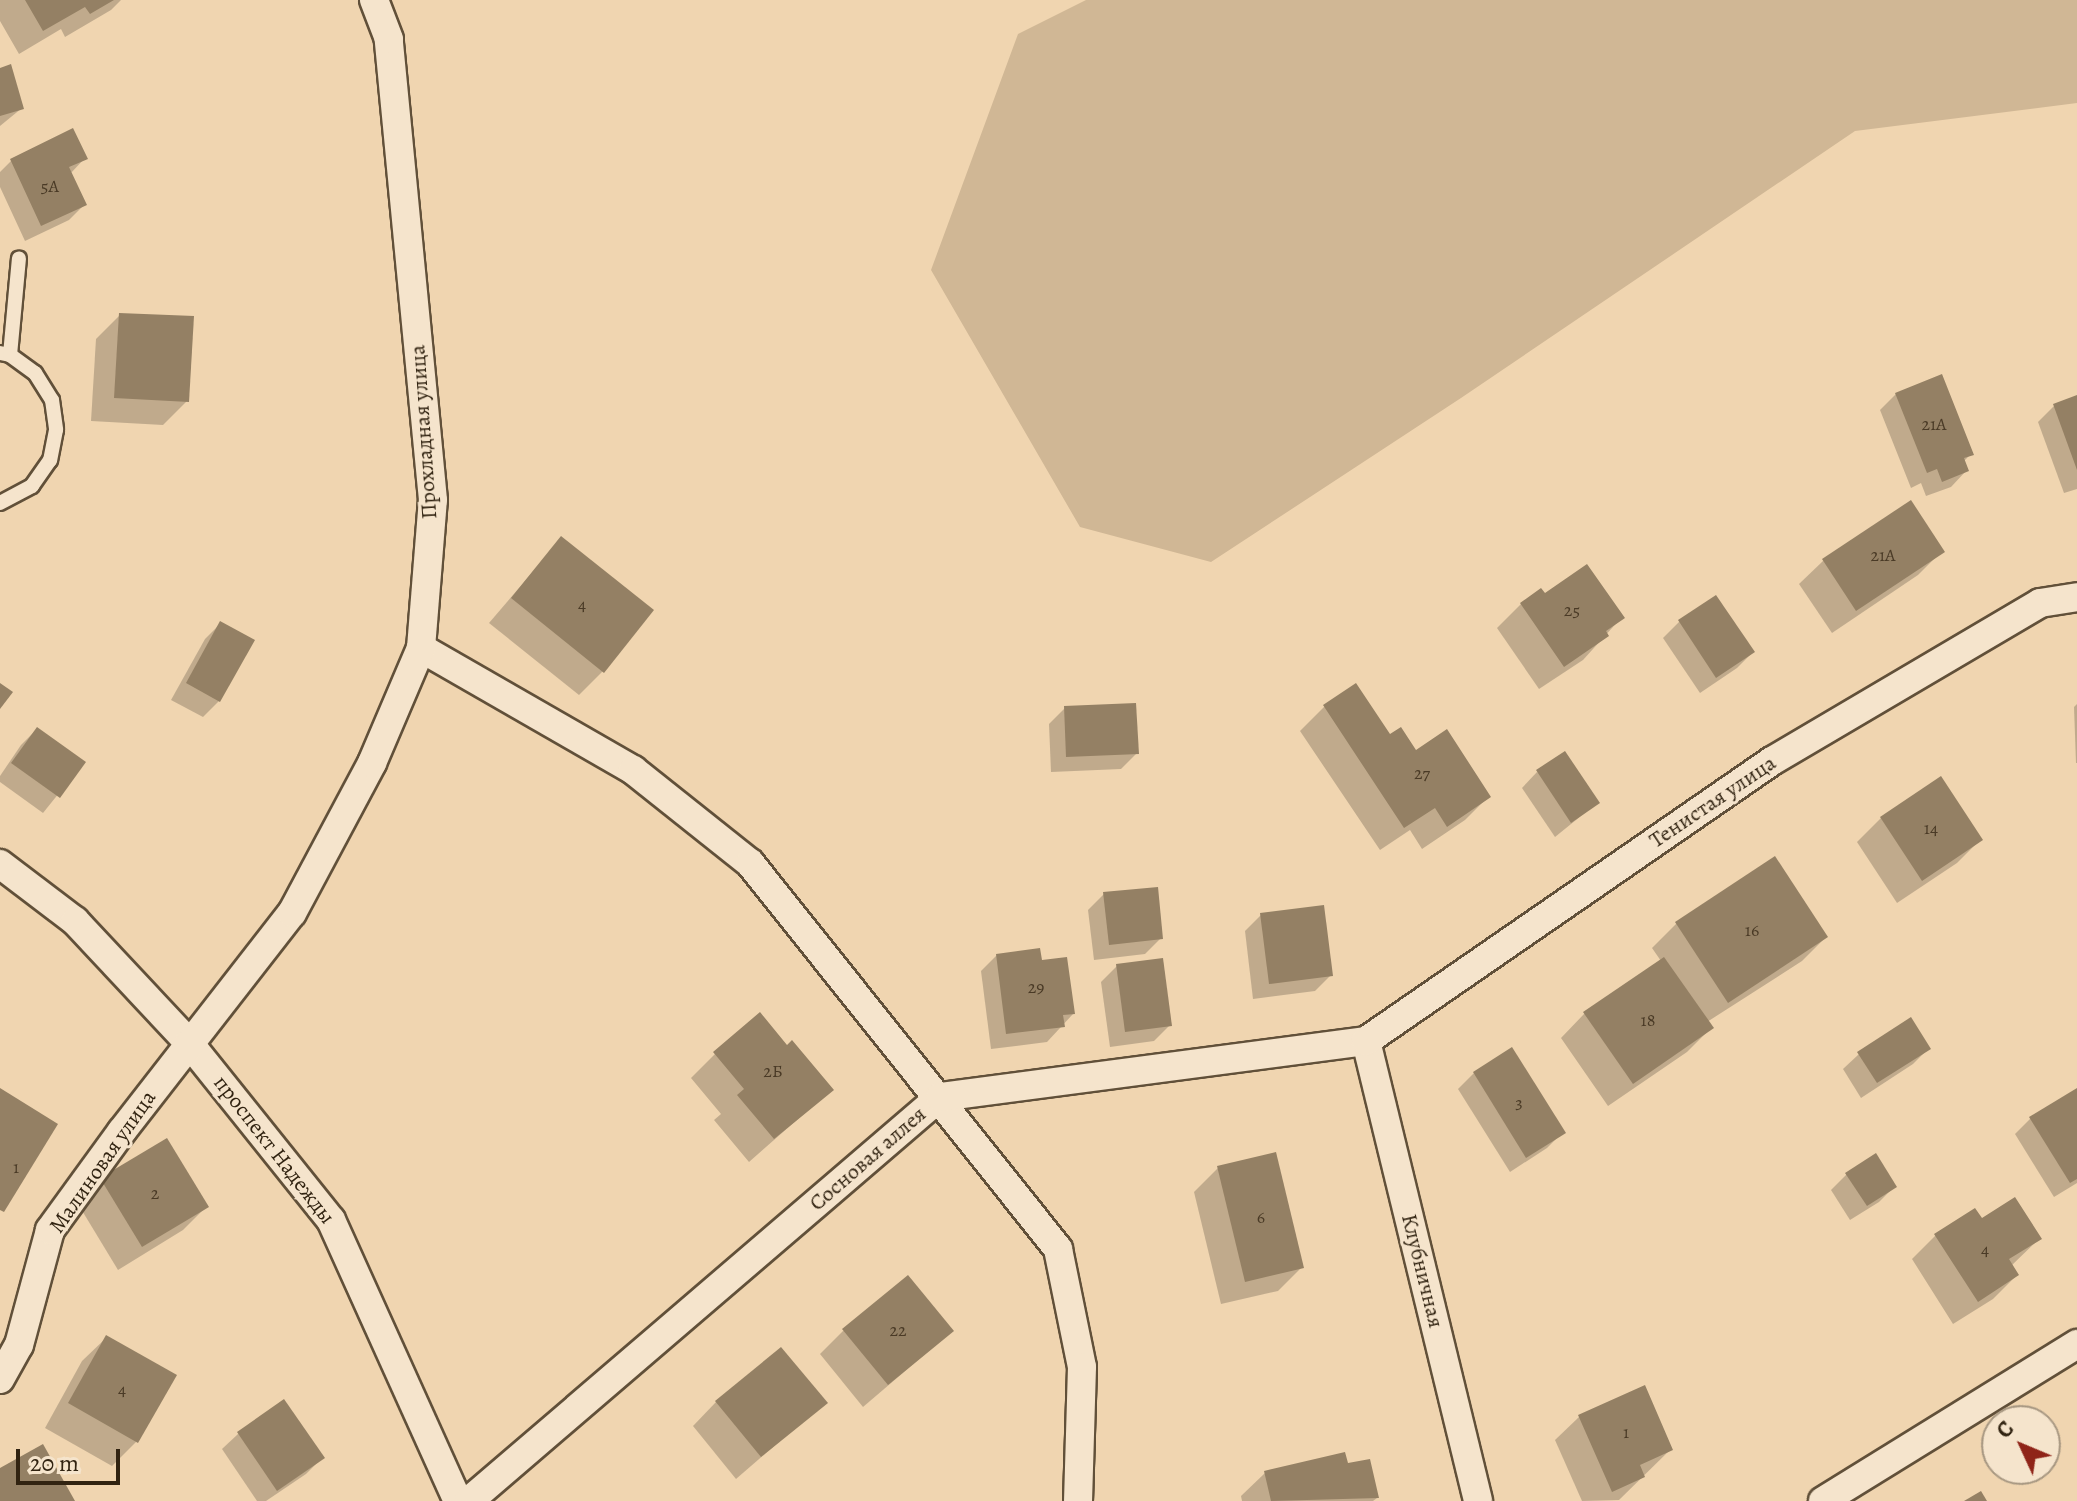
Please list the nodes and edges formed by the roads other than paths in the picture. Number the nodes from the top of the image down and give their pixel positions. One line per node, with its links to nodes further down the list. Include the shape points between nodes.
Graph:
1 (374, 0): 6 (street, Прохладная улица, via 389,39 433,500)
2 (19, 258): 3 (lane)
3 (5, 354): 4 (lane, via 35,373 52,400 56,430 50,460 32,486)
4 (0, 503)
5 (2077, 597): 8 (street, Тенистая улица, via 2040,603 1772,761)
6 (421, 648): 9 (street, Прохладная улица, via 372,763 292,913); 10 (street, via 633,770 750,863)
7 (0, 864): 9 (street, проспект Надежды, via 75,921)
8 (1366, 1041): 10 (street, Сосновая аллея); 16 (street, Клубничная)
9 (189, 1043): 12 (street, Малиновая улица, via 50,1230 19,1345); 13 (street, проспект Надежды, via 331,1220)
10 (940, 1097): 14 (street, Сосновая аллея); 15 (street, via 1058,1249 1082,1367)
11 (2077, 1344): 17 (street)
12 (0, 1379)
13 (458, 1501)
14 (469, 1501)
15 (1078, 1501)
16 (1478, 1501)
17 (1823, 1501)

